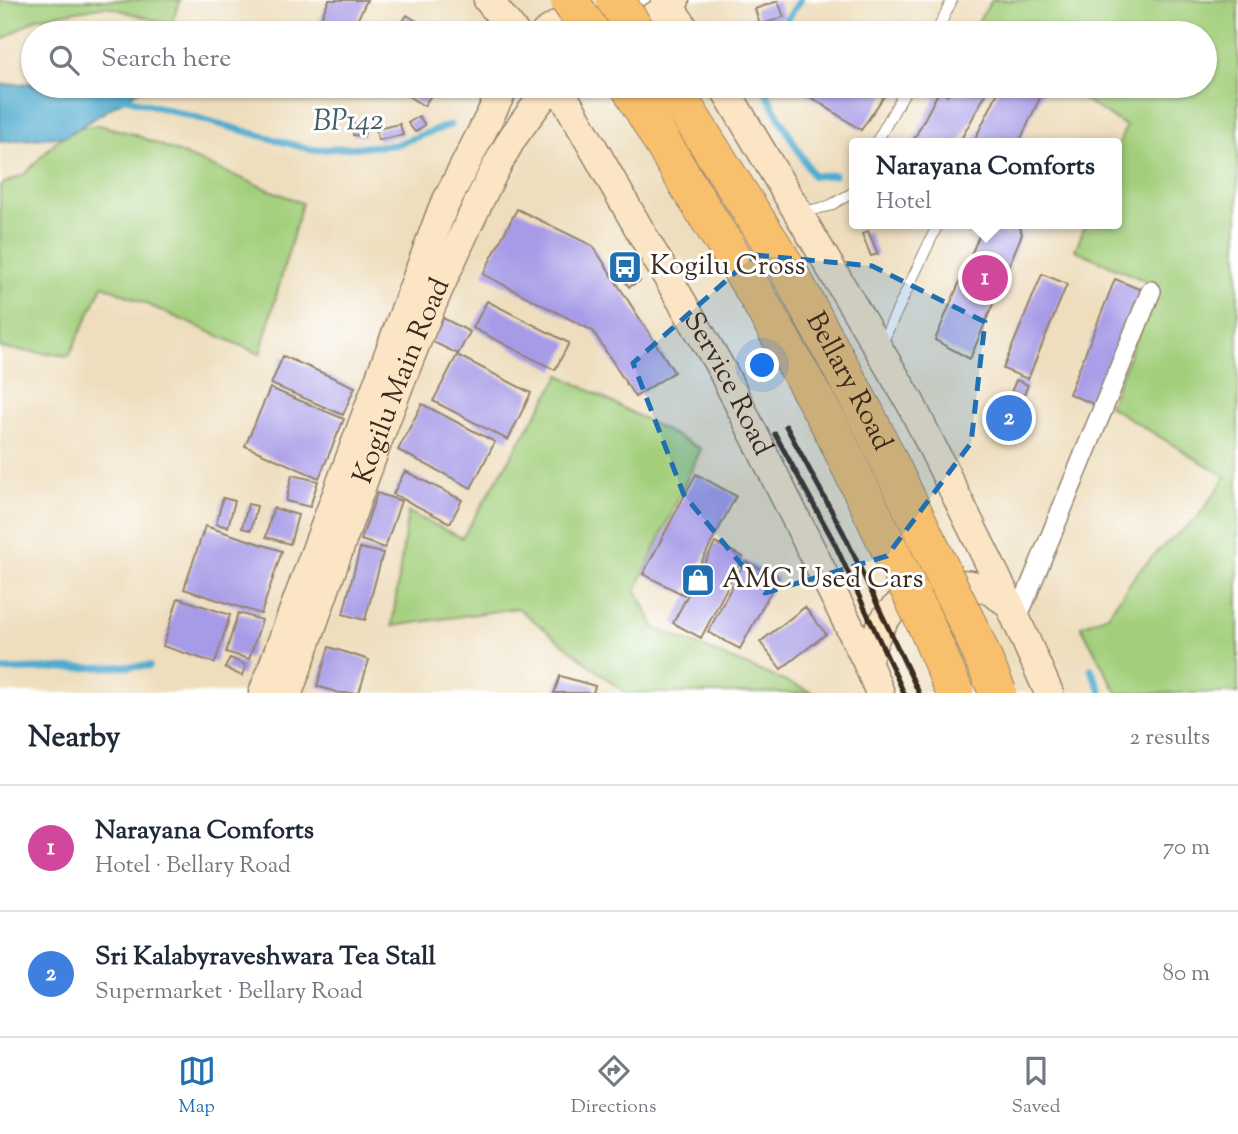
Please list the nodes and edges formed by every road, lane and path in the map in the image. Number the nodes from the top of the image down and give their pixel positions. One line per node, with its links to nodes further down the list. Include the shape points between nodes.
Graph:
1 (488, 0): 7 (main road)
2 (569, 0): 9 (highway, bridge)
3 (596, 0): 8 (main road)
4 (615, 0): 10 (highway, bridge)
5 (951, 0): 13 (lane)
6 (670, 2): 11 (main road); 12 (main road)
7 (505, 21)
8 (564, 21)
9 (584, 21)
10 (630, 21)
11 (644, 21)
12 (681, 21)
13 (941, 21)
14 (499, 98): 23 (main road, Kogilu Main Road)
15 (542, 98): 25 (main road, Kogilu Main Road, via 514,137)
16 (565, 98): 30 (main road, Service Road, via 722,370)
17 (636, 98): 34 (highway, Bellary Road, bridge, via 754,290 832,429)
18 (679, 98): 35 (highway, Bellary Road, bridge, via 787,268 867,416)
19 (730, 98): 24 (main road)
20 (901, 98): 21 (lane)
21 (879, 138)
22 (849, 195): 24 (lane, via 829,206)
23 (442, 210): 25 (main road); 31 (main road, Kogilu Main Road)
24 (799, 213): 28 (main road)
25 (470, 218): 32 (main road, Kogilu Main Road, via 359,488)
26 (937, 229): 28 (lane)
27 (1151, 291): 29 (street)
28 (879, 348): 29 (main road)
29 (1012, 612): 30 (main road, via 985,589 939,586 890,614); 36 (main road)
30 (867, 662): 33 (main road, Service Road)
31 (263, 693)
32 (288, 693)
33 (880, 693)
34 (956, 693)
35 (998, 693)
36 (1049, 693)

